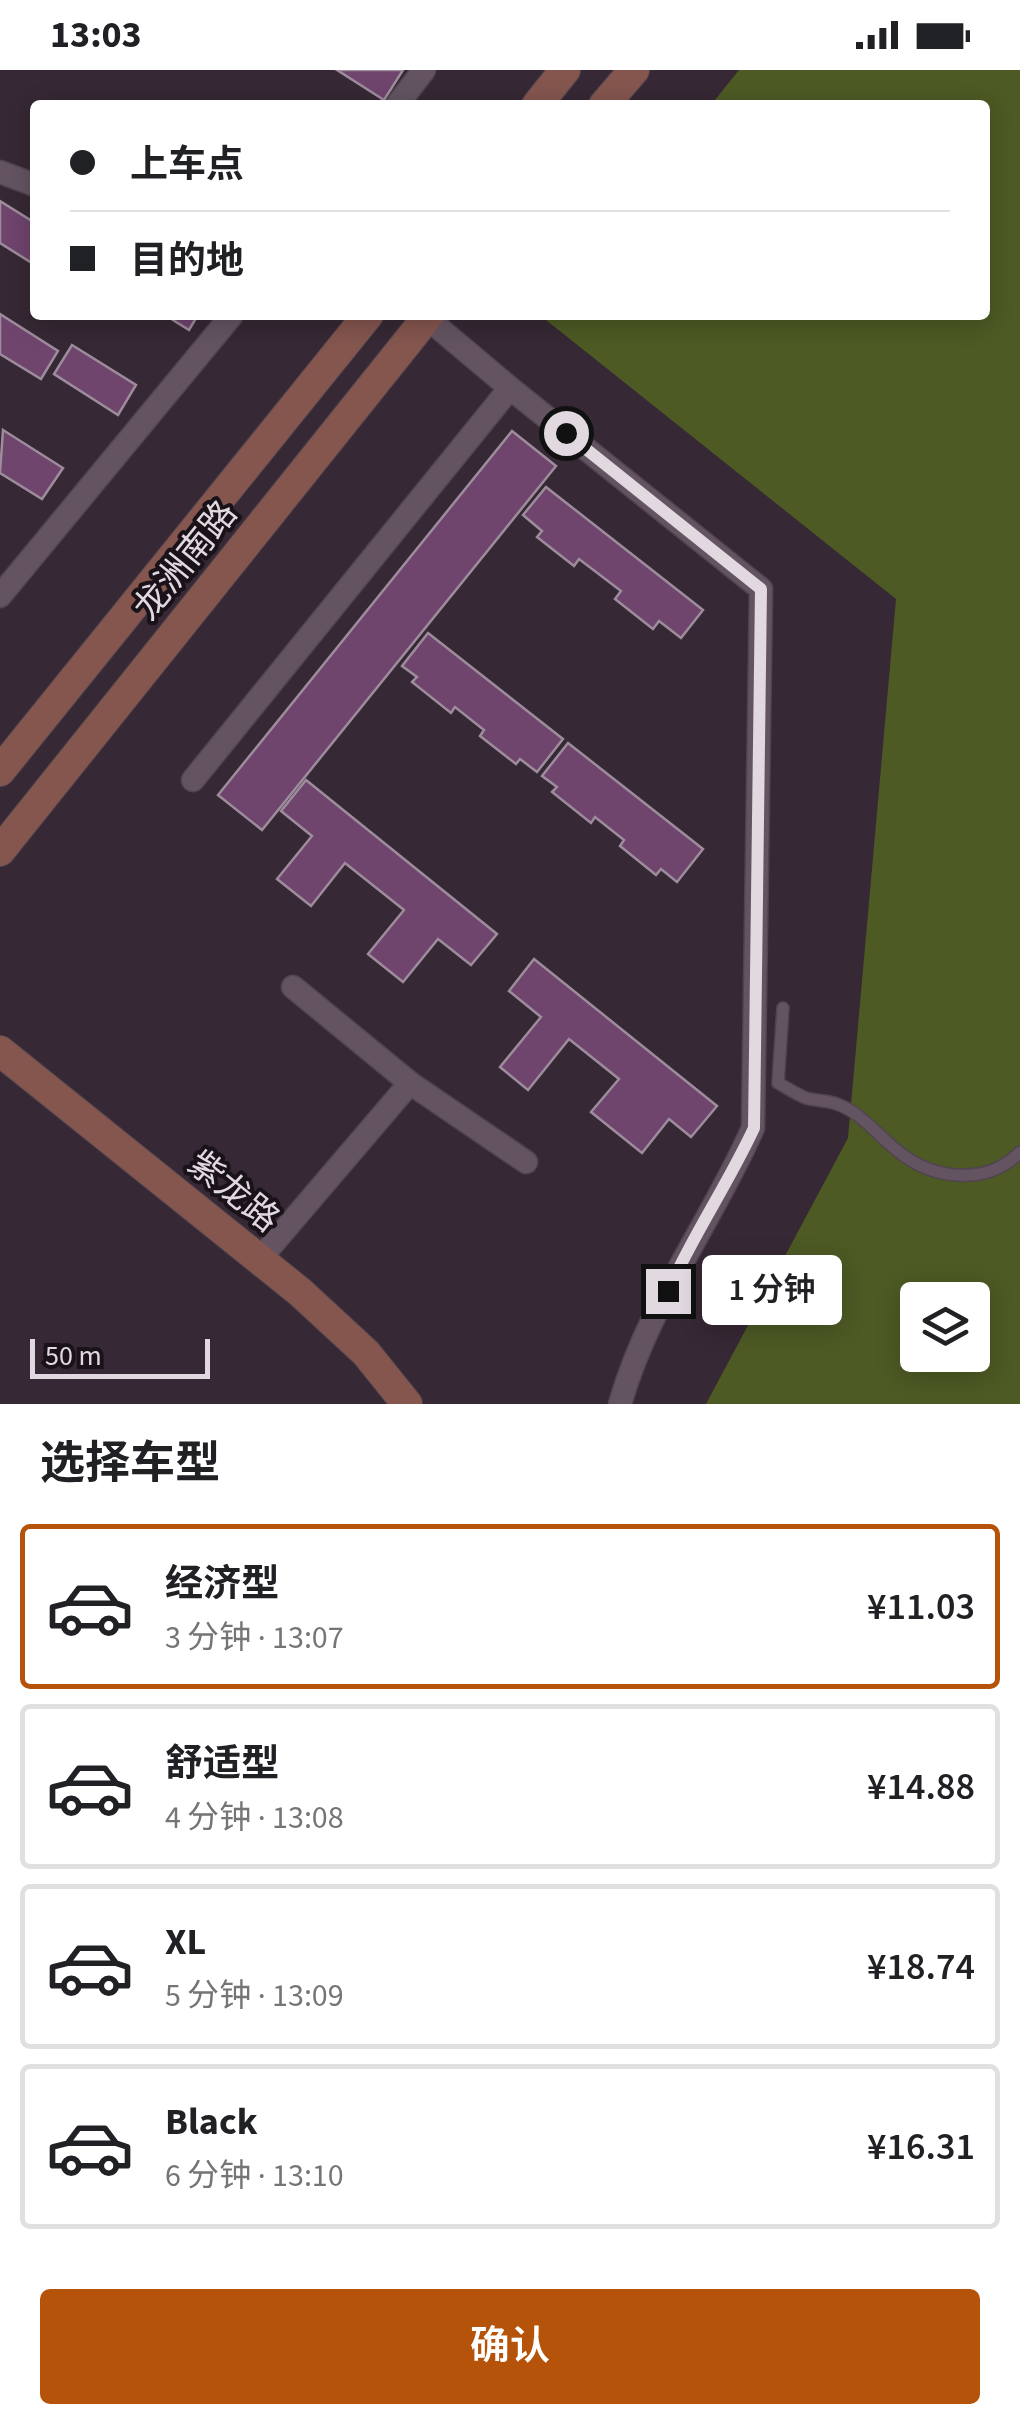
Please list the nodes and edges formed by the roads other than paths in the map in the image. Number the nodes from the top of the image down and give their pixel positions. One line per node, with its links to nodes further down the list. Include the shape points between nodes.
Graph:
1 (424, 70): 4 (street)
2 (565, 70): 5 (main road)
3 (634, 70): 6 (main road)
4 (400, 100)
5 (541, 100)
6 (608, 100)
7 (0, 172): 8 (street)
8 (30, 183)
9 (228, 320): 14 (street)
10 (364, 320): 15 (main road, 龙洲南路)
11 (426, 320): 19 (main road, 龙洲南路)
12 (431, 320): 13 (street)
13 (510, 388): 18 (street); 28 (street, via 761,589 754,1128 681,1261)
14 (0, 596)
15 (32, 732): 16 (main road); 17 (main road, 龙洲南路)
16 (0, 746)
17 (0, 771)
18 (194, 780)
19 (0, 851)
20 (292, 987): 23 (street)
21 (784, 1008): 24 (lane, via 778,1083 808,1099 836,1103 933,1172 972,1176 1006,1166)
22 (0, 1051): 26 (main road, 紫龙路)
23 (410, 1082): 25 (street); 26 (street)
24 (1020, 1152)
25 (526, 1162)
26 (258, 1260): 27 (main road, 紫龙路, via 366,1353)
27 (407, 1404)
28 (620, 1404)

